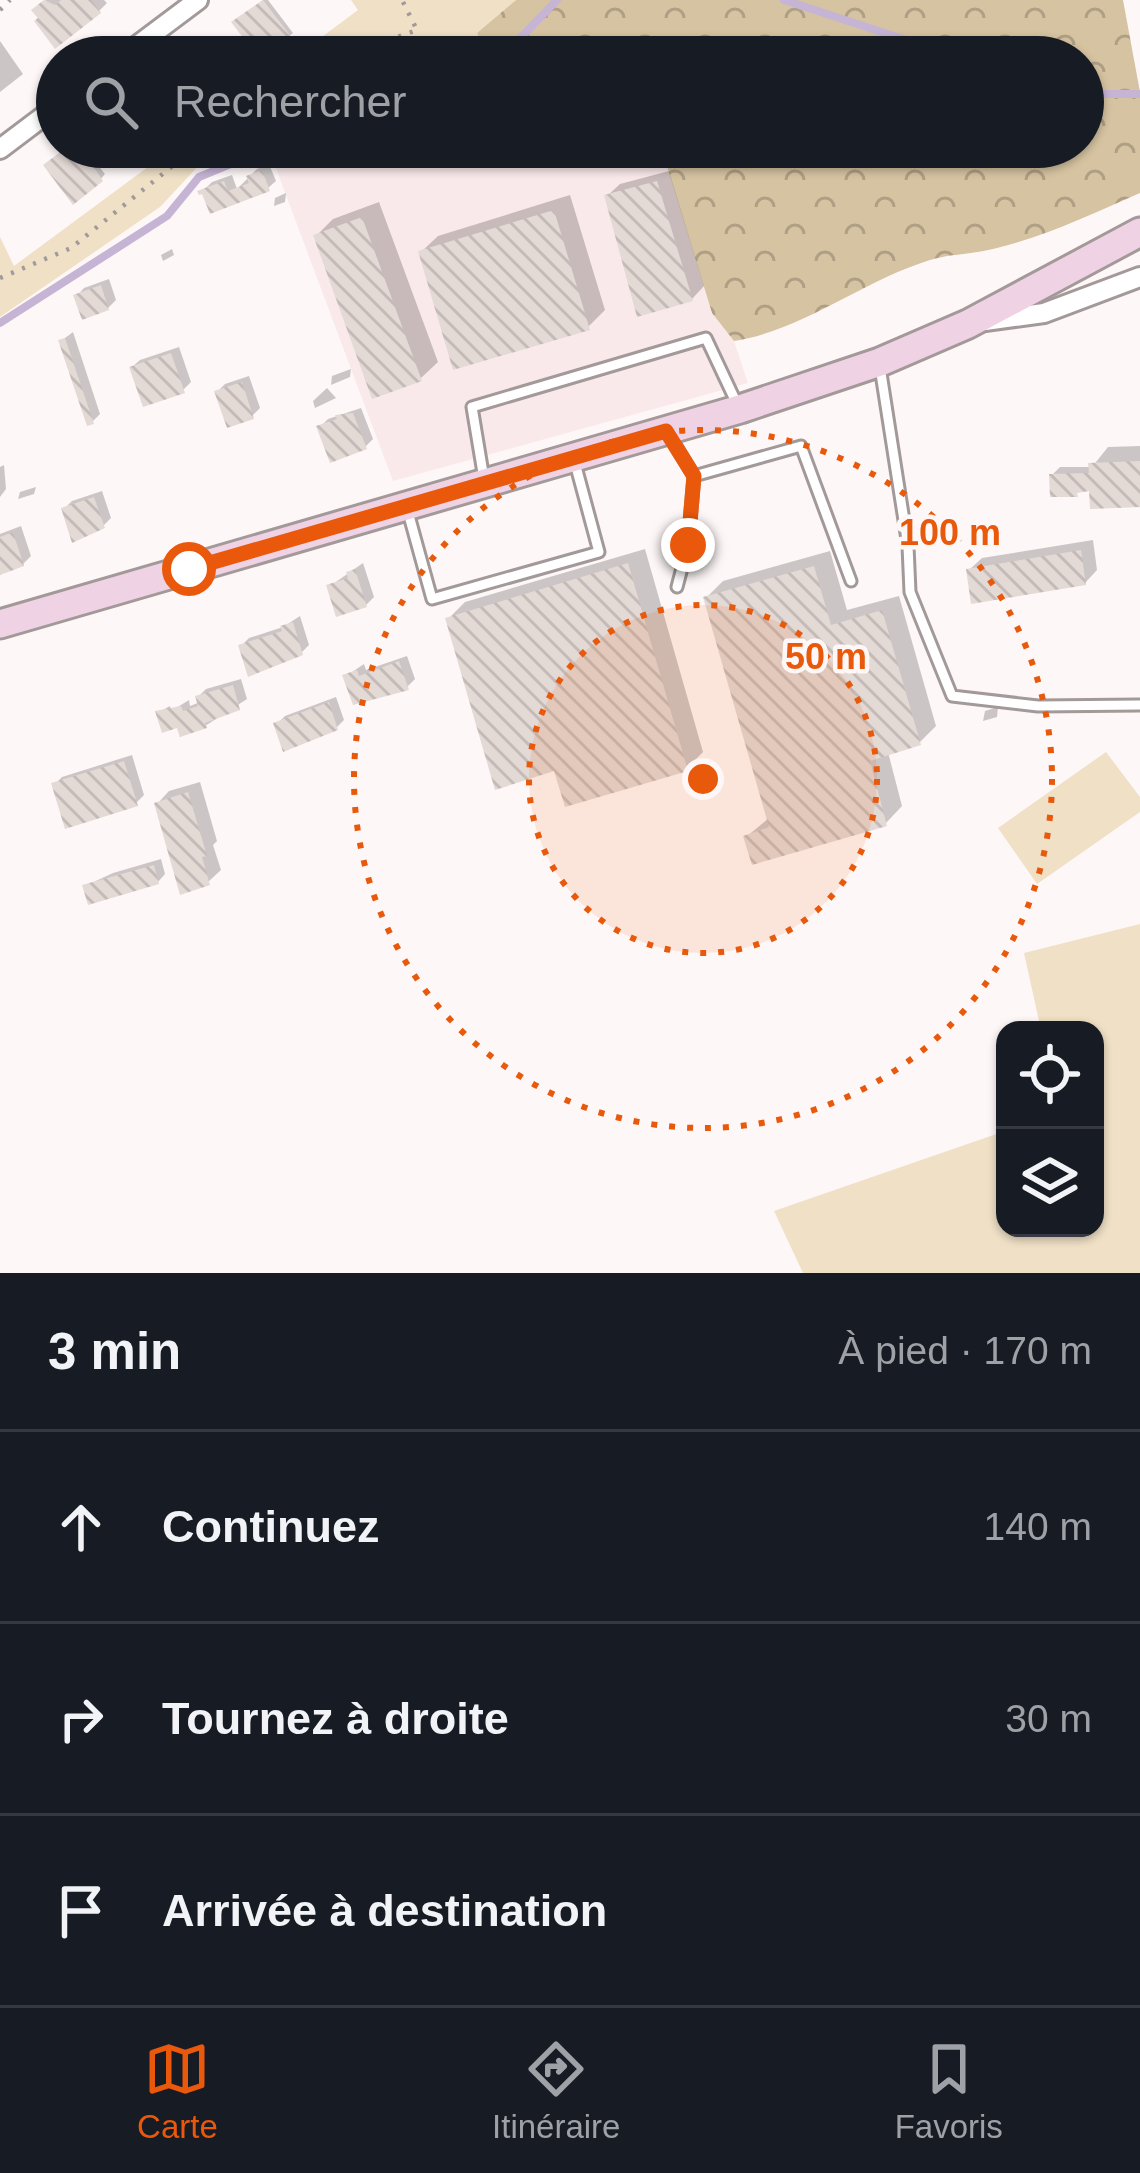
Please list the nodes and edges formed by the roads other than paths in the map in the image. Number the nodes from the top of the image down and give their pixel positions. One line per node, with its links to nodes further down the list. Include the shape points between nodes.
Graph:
1 (198, 0): 2 (street)
2 (150, 36)
3 (36, 122): 4 (street)
4 (0, 149)
5 (1140, 232): 7 (main road)
6 (1140, 277): 7 (street, via 1044,313)
7 (968, 324): 8 (main road)
8 (880, 362): 9 (main road); 18 (lane, via 910,592 952,696)
9 (740, 409): 10 (main road); 13 (lane, via 706,338 472,407)
10 (666, 431): 11 (main road); 12 (lane)
11 (574, 458): 13 (main road); 14 (lane, via 599,552 432,599)
12 (694, 476): 15 (lane, via 801,446); 16 (lane)
13 (484, 483): 14 (main road)
14 (406, 507): 17 (main road)
15 (851, 581)
16 (676, 587)
17 (0, 624)
18 (1140, 705)

